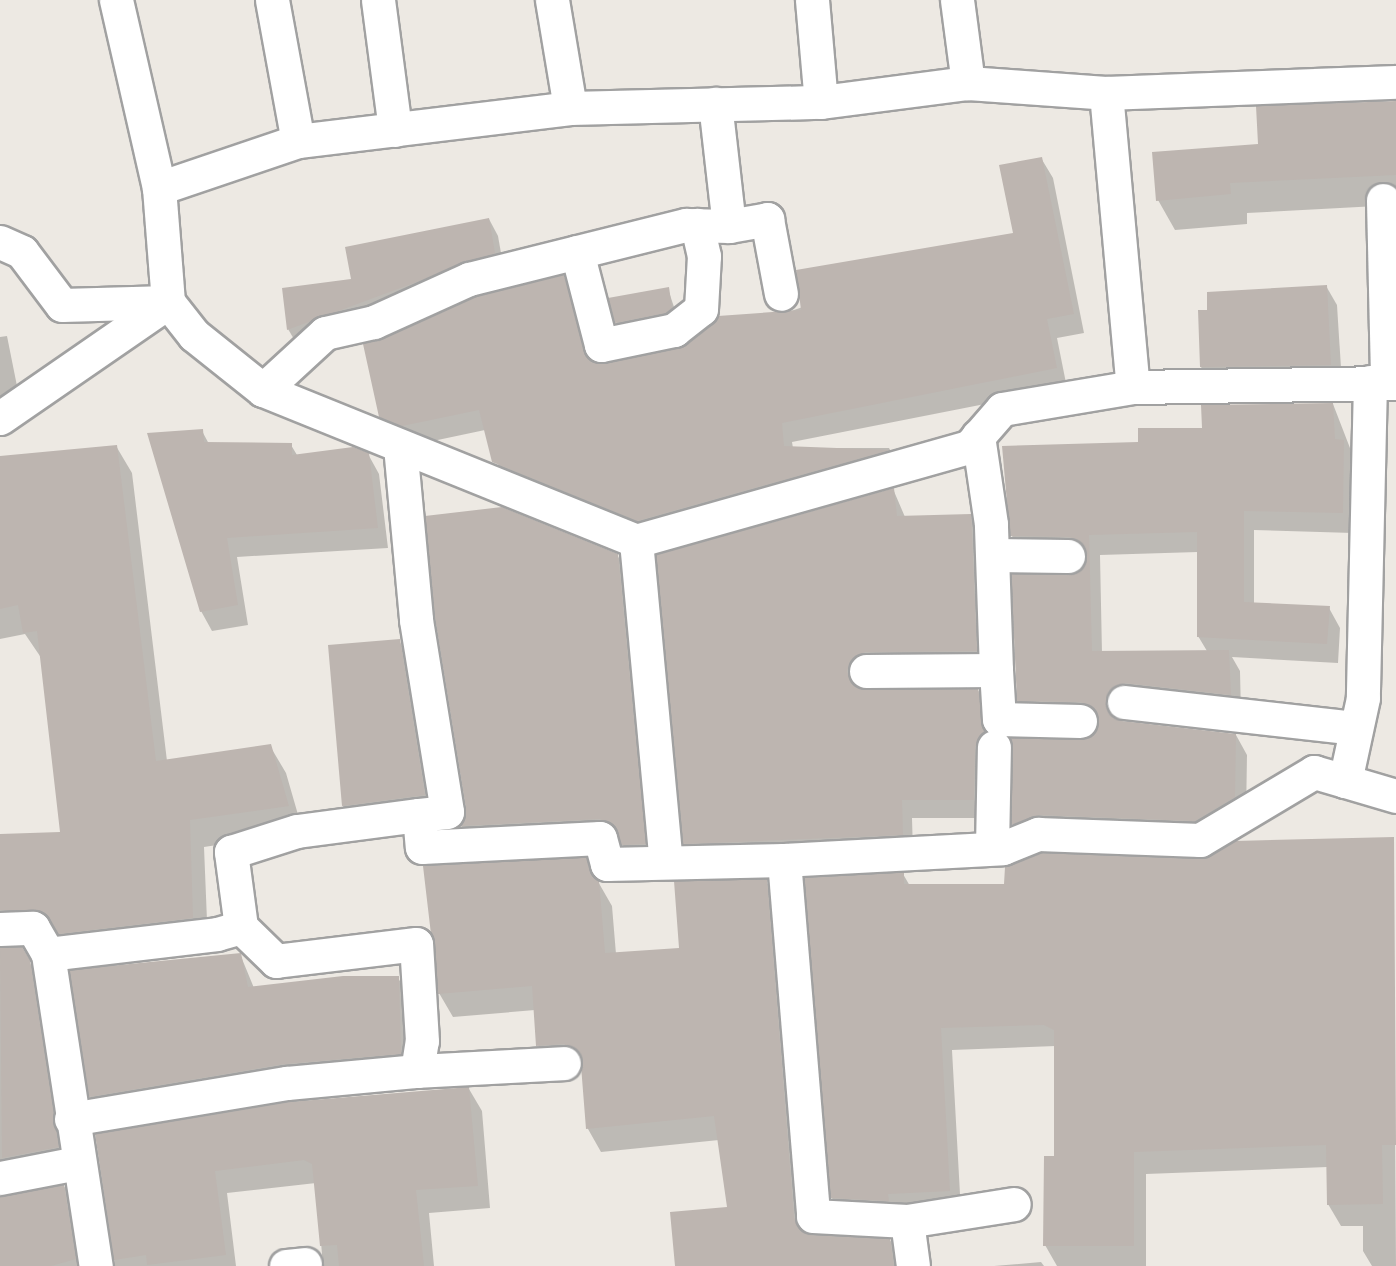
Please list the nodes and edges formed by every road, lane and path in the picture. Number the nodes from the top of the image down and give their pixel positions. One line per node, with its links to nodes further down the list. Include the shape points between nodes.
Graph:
1 (116, 0): 15 (street)
2 (272, 0): 14 (street)
3 (378, 0): 13 (street)
4 (552, 0): 12 (street)
5 (812, 0): 10 (street)
6 (957, 0): 8 (street)
7 (1396, 82): 9 (street)
8 (968, 83): 9 (street); 10 (street)
9 (1106, 93): 24 (street)
10 (821, 102): 11 (street)
11 (715, 104): 12 (street); 18 (street)
12 (570, 108): 13 (street)
13 (395, 130): 14 (street)
14 (298, 141): 15 (street)
15 (159, 188): 22 (street)
16 (1383, 200): 23 (street)
17 (697, 225): 18 (street); 20 (street); 20 (street, via 704,256 701,309 674,330 601,345)
18 (729, 226): 21 (street, via 767,219)
19 (0, 242): 22 (street, via 22,252 62,305)
20 (577, 252): 25 (street, via 469,279 374,322 326,333)
21 (781, 294)
22 (168, 302): 25 (street, via 194,335); 26 (street)
23 (1384, 383): 24 (street); 36 (street, via 1363,698)
24 (1133, 387): 27 (street, via 1002,409)
25 (263, 390): 28 (street)
26 (0, 418)
27 (978, 436): 29 (street, via 969,447); 30 (street)
28 (400, 446): 29 (street); 40 (street, via 416,620 447,812)
29 (636, 542): 43 (street)
30 (993, 555): 31 (street); 32 (street)
31 (1068, 556)
32 (996, 670): 33 (street); 35 (street, via 999,719)
33 (866, 671)
34 (1124, 702): 36 (street)
35 (1080, 721)
36 (1356, 728): 38 (street)
37 (994, 747): 41 (street)
38 (1345, 781): 39 (street); 41 (street, via 1314,772 1200,840 1038,834)
39 (1396, 796)
40 (419, 815): 43 (street, via 422,847 600,838 607,864); 44 (street, via 297,831 231,852)
41 (992, 848): 42 (street)
42 (784, 861): 43 (street); 53 (street, via 813,1215)
43 (666, 862)
44 (241, 927): 46 (street); 48 (street, via 276,961 416,944 422,1041)
45 (0, 929): 46 (street, via 33,928)
46 (48, 954): 49 (street)
47 (564, 1063): 48 (street)
48 (417, 1071): 49 (street, via 287,1083)
49 (71, 1119): 50 (street)
50 (77, 1163): 51 (street); 54 (street)
51 (0, 1178)
52 (1014, 1204): 53 (street)
53 (907, 1221): 55 (street)
54 (96, 1266)
55 (913, 1266)

